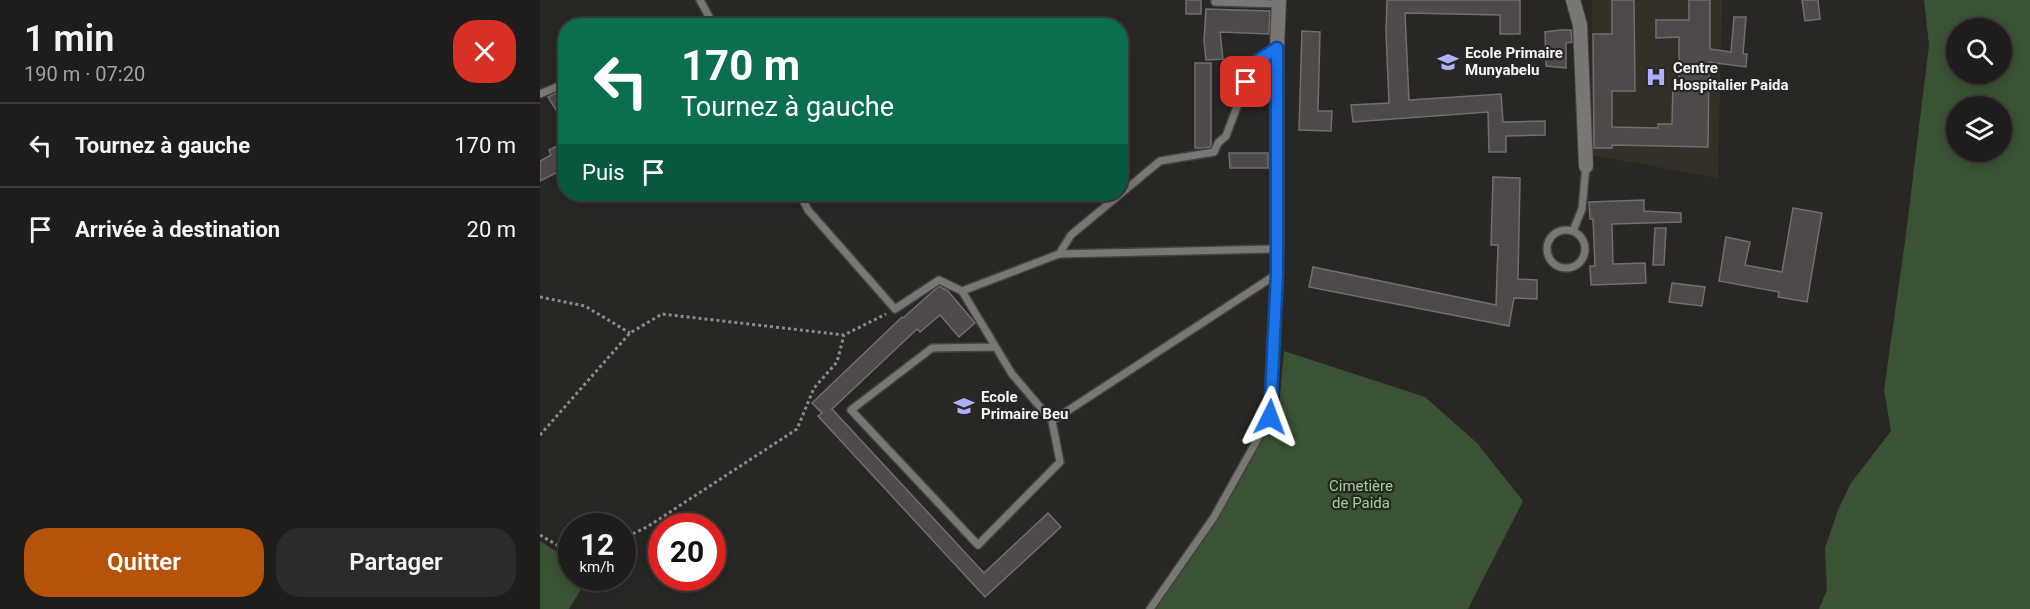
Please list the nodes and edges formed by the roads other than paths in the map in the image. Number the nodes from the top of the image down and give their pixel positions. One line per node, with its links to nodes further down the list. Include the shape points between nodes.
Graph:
1 (700, 0): 5 (lane)
2 (1215, 0): 4 (lane)
3 (1573, 0): 9 (street, via 1581,25)
4 (1279, 2): 6 (street)
5 (710, 18)
6 (1277, 48): 10 (lane, via 1253,64 1226,136 1214,152 1160,162); 14 (street)
7 (558, 86): 8 (lane)
8 (540, 94)
9 (1586, 166): 13 (lane, via 1582,209)
10 (1128, 188)
11 (804, 201): 17 (lane, via 895,309 939,280)
12 (1112, 201): 15 (lane, via 1071,235)
13 (1573, 231): 13 (lane, via 1561,230 1551,236 1547,247 1549,259 1558,267 1570,268 1581,261 1585,250 1582,239)
14 (1277, 249): 15 (lane); 16 (lane)
15 (1059, 254): 17 (lane)
16 (1277, 274): 19 (lane); 20 (lane, via 1270,417 1214,517)
17 (962, 291): 18 (lane)
18 (995, 347): 19 (lane, via 1012,374); 19 (lane, via 932,348 851,411 978,544 1060,462)
19 (1052, 421)
20 (1150, 609)

